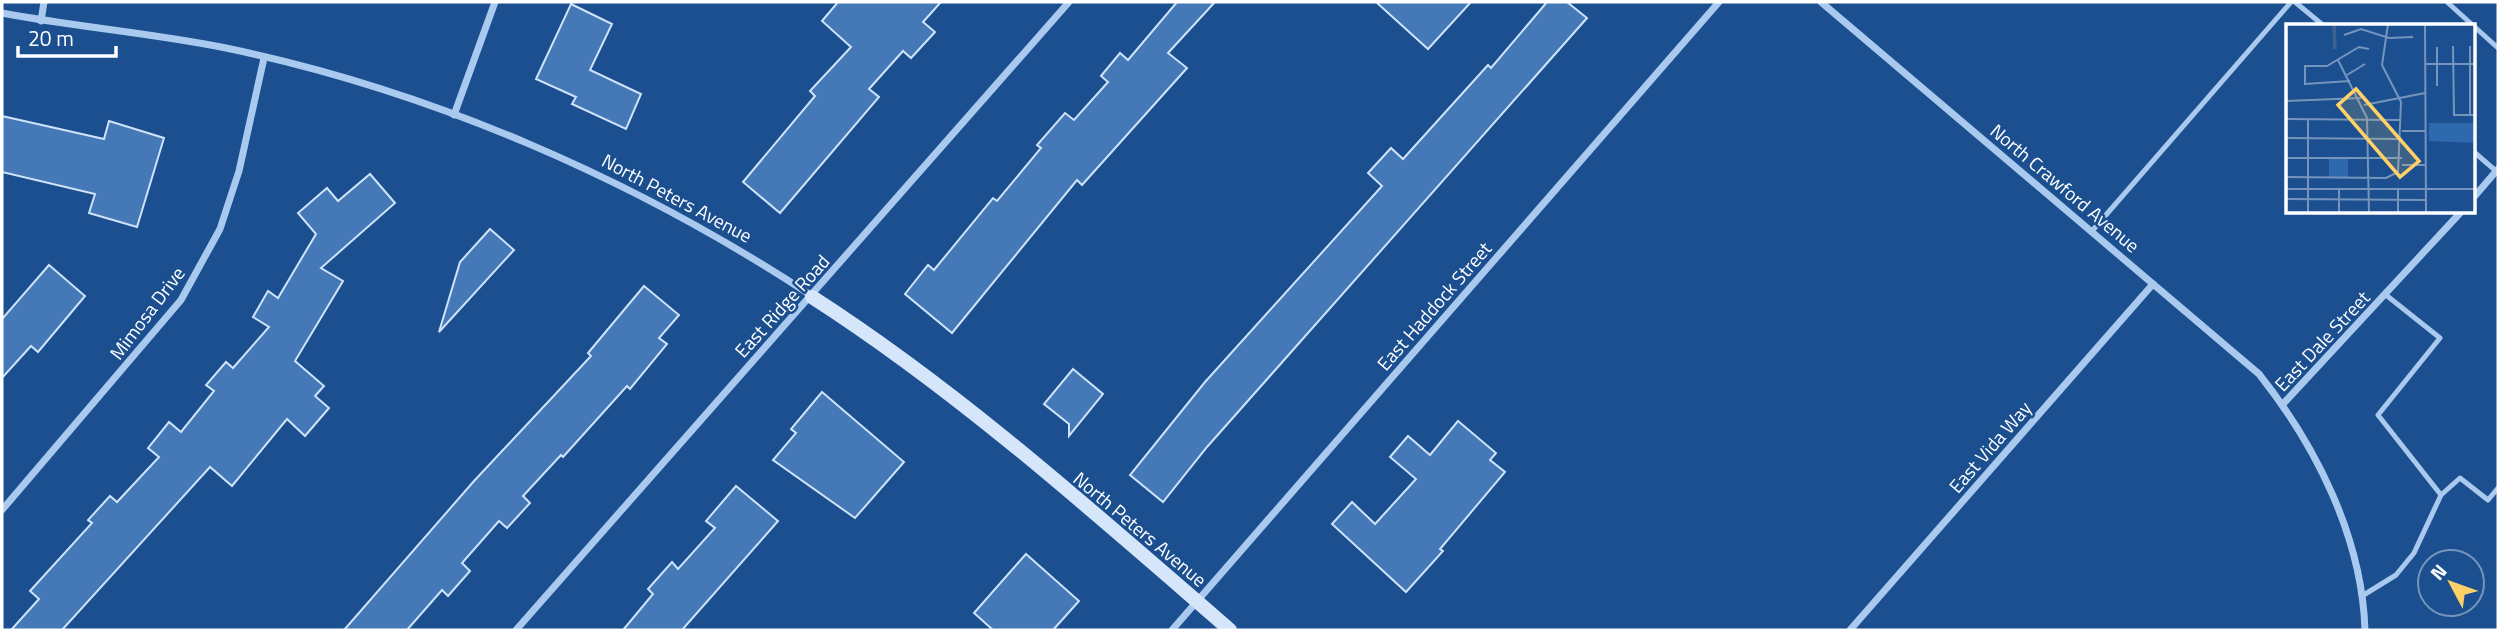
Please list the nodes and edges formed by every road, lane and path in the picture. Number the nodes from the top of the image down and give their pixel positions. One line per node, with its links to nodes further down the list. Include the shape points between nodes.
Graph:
1 (44, 2): 9 (street)
2 (495, 2): 15 (street)
3 (1069, 2): 23 (street, East Ridge Road)
4 (1719, 2): 29 (street, East Haddock Street)
5 (1821, 2): 20 (street, North Crawford Avenue)
6 (2293, 2): 10 (lane); 20 (lane)
7 (2447, 2): 11 (lane)
8 (2, 13): 9 (street, North Peters Avenue)
9 (41, 20): 14 (street, North Peters Avenue)
10 (2321, 24)
11 (2471, 24)
12 (2476, 28): 13 (lane)
13 (2498, 48)
14 (264, 58): 15 (street, North Peters Avenue); 27 (street, Mimosa Drive, via 236,182 220,229 188,289 160,328)
15 (454, 115): 23 (street, North Peters Avenue, via 614,185 770,268)
16 (2476, 154): 17 (lane)
17 (2497, 170): 18 (street)
18 (2476, 195)
19 (2459, 214): 22 (street, East Dale Street)
20 (2092, 231): 21 (street, North Crawford Avenue)
21 (2153, 284): 24 (street, North Crawford Avenue, via 2259,374); 33 (street, East Vida Way)
22 (2386, 295): 24 (street, East Dale Street); 26 (lane, via 2441,338 2378,415)
23 (813, 297): 29 (street, North Peters Avenue, via 974,412); 30 (street, East Ridge Road)
24 (2283, 404): 28 (street, East Dale Street, via 2336,500)
25 (2498, 488): 26 (lane, via 2488,499 2460,478)
26 (2441, 495): 28 (lane, via 2414,553 2396,575)
27 (2, 510)
28 (2362, 596): 34 (street, East Dale Street)
29 (1197, 602): 31 (street, East Haddock Street); 32 (street, North Peters Avenue)
30 (516, 630)
31 (1172, 630)
32 (1230, 630)
33 (1850, 630)
34 (2365, 630)

